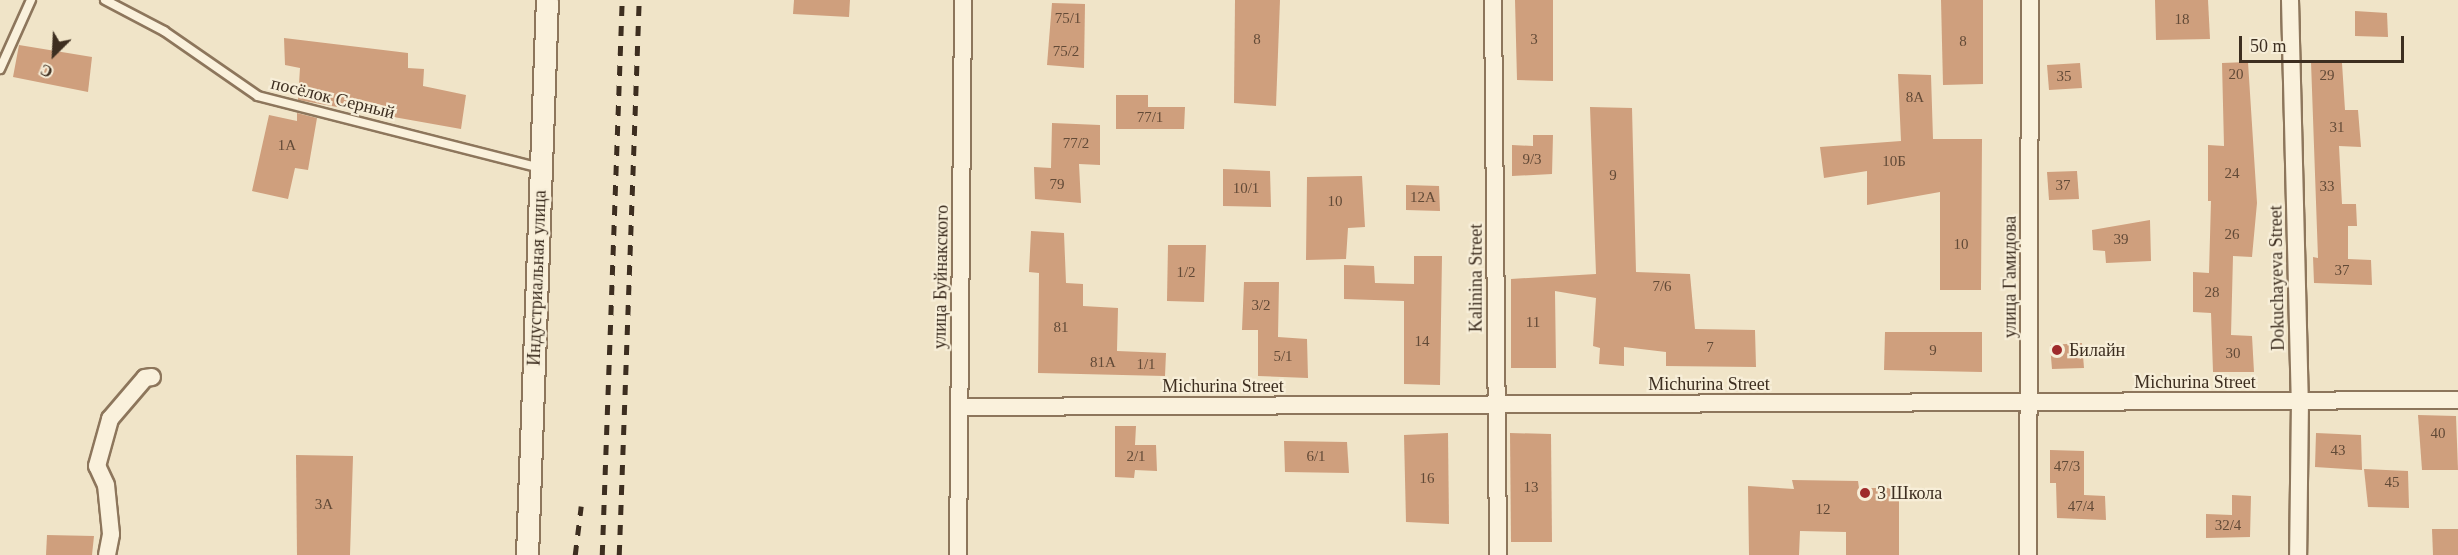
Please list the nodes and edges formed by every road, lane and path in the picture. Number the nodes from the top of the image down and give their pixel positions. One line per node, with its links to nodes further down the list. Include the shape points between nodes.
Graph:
1 (31, 0): 8 (lane)
2 (105, 0): 9 (lane, посёлок Серный, via 164,31 258,96)
3 (547, 0): 9 (street, Индустриальная улица)
4 (963, 0): 15 (street, улица Буйнакского)
5 (1493, 0): 14 (street, Kalinina Street)
6 (2030, 0): 13 (street, улица Гамидова)
7 (2290, 0): 12 (street, Dokuchayeva Street)
8 (0, 69)
9 (541, 168): 17 (street, Индустриальная улица)
10 (152, 377): 16 (street, via 145,378 110,419 97,466 106,485 111,534)
11 (2458, 400): 12 (street, Michurina Street)
12 (2300, 401): 13 (street, Michurina Street); 21 (street, Dokuchayeva Street)
13 (2029, 402): 14 (street, Michurina Street); 20 (street, улица Гамидова)
14 (1496, 404): 15 (street, Michurina Street); 19 (street, Kalinina Street)
15 (959, 406): 18 (street, улица Буйнакского)
16 (107, 555)
17 (527, 555)
18 (958, 555)
19 (1498, 555)
20 (2028, 555)
21 (2298, 555)

